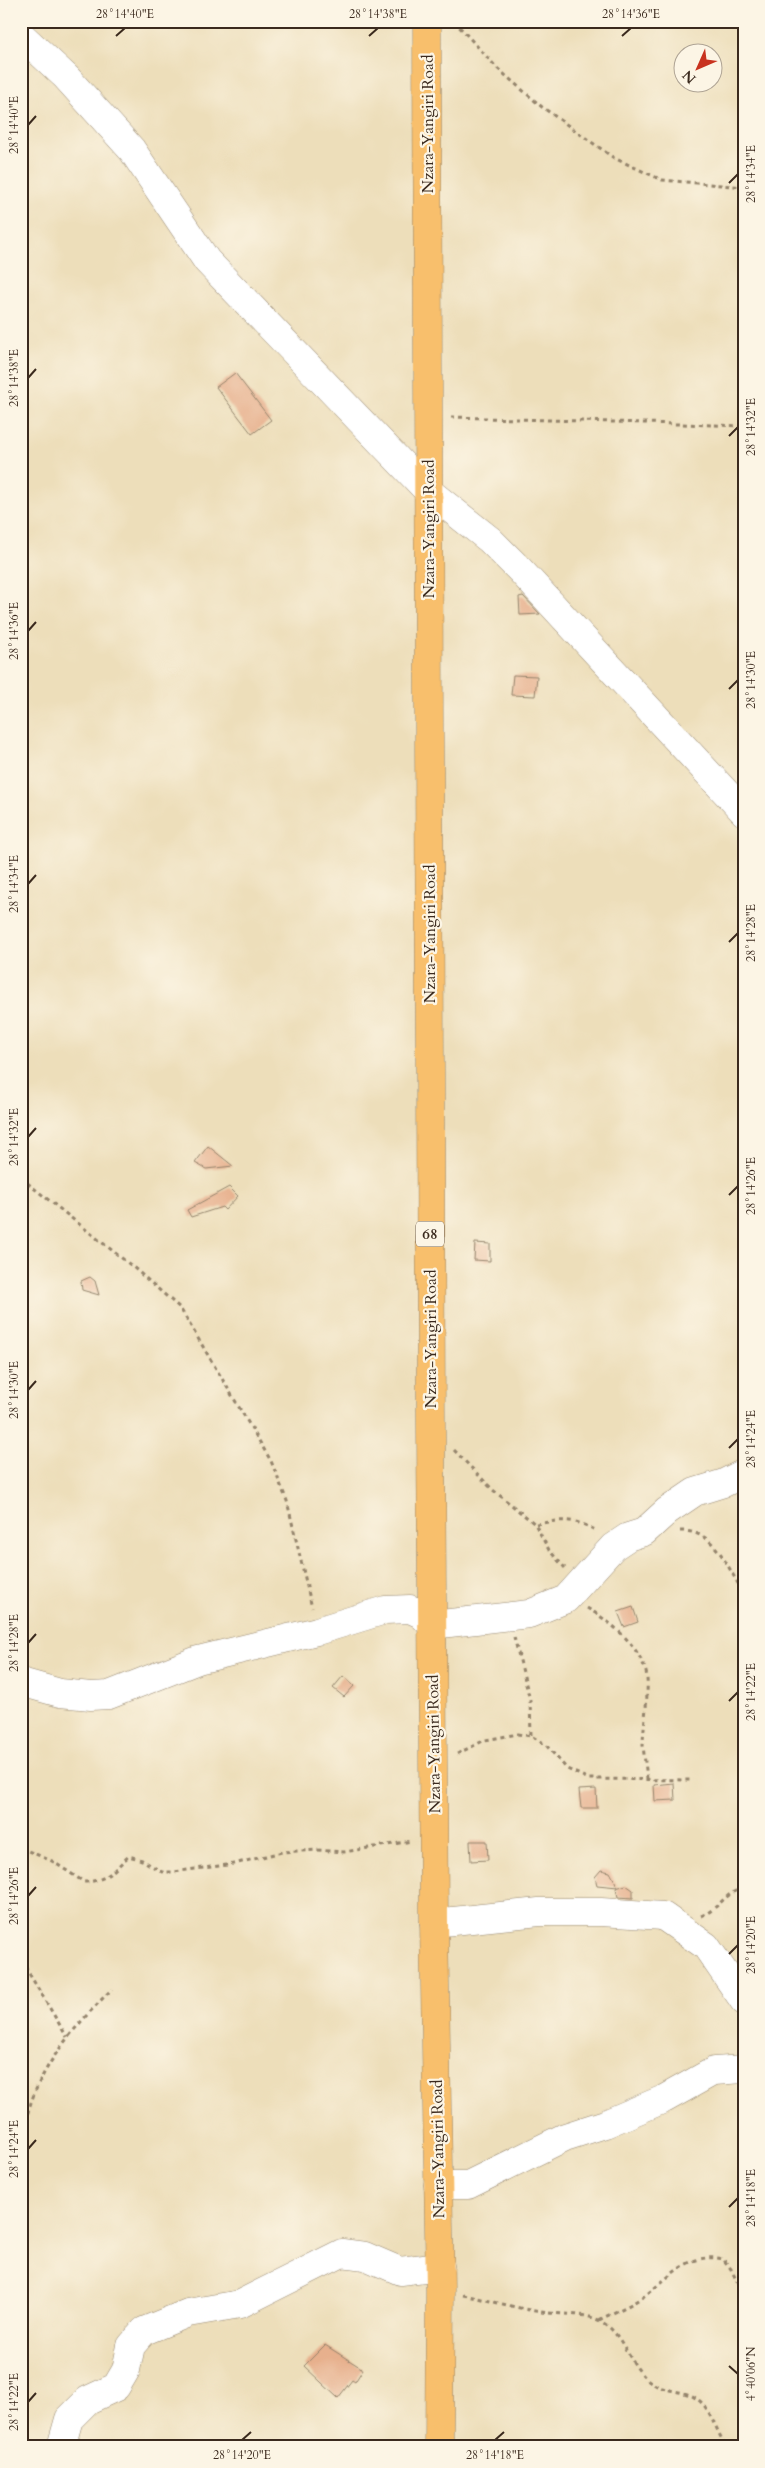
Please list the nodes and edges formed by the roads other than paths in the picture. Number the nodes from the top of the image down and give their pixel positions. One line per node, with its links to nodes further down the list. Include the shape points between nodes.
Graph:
1 (427, 21): 3 (main road, Nzara-Yangiri Road / 68)
2 (21, 35): 3 (street, via 66,77 132,150 206,261)
3 (428, 490): 4 (street, via 490,540 520,570); 6 (main road, Nzara-Yangiri Road / 68)
4 (744, 812)
5 (744, 1474): 6 (street, via 681,1500 644,1532 613,1547 572,1593 529,1614)
6 (432, 1625): 7 (street, via 410,1609 385,1610 317,1631 198,1660 109,1695 60,1693); 8 (main road, Nzara-Yangiri Road / 68)
7 (21, 1682)
8 (434, 1923): 9 (street, via 539,1912 663,1916 706,1946); 11 (main road, Nzara-Yangiri Road / 68)
9 (744, 2001)
10 (744, 2069): 11 (street, via 714,2071 664,2099 606,2124 565,2137 468,2185)
11 (438, 2185): 12 (main road, Nzara-Yangiri Road / 68)
12 (440, 2278): 13 (street, via 400,2271 365,2256 342,2253 240,2304 188,2313 144,2331 131,2346 126,2370 116,2387 88,2400 68,2419); 14 (main road, Nzara-Yangiri Road / 68)
13 (62, 2447)
14 (439, 2447)

